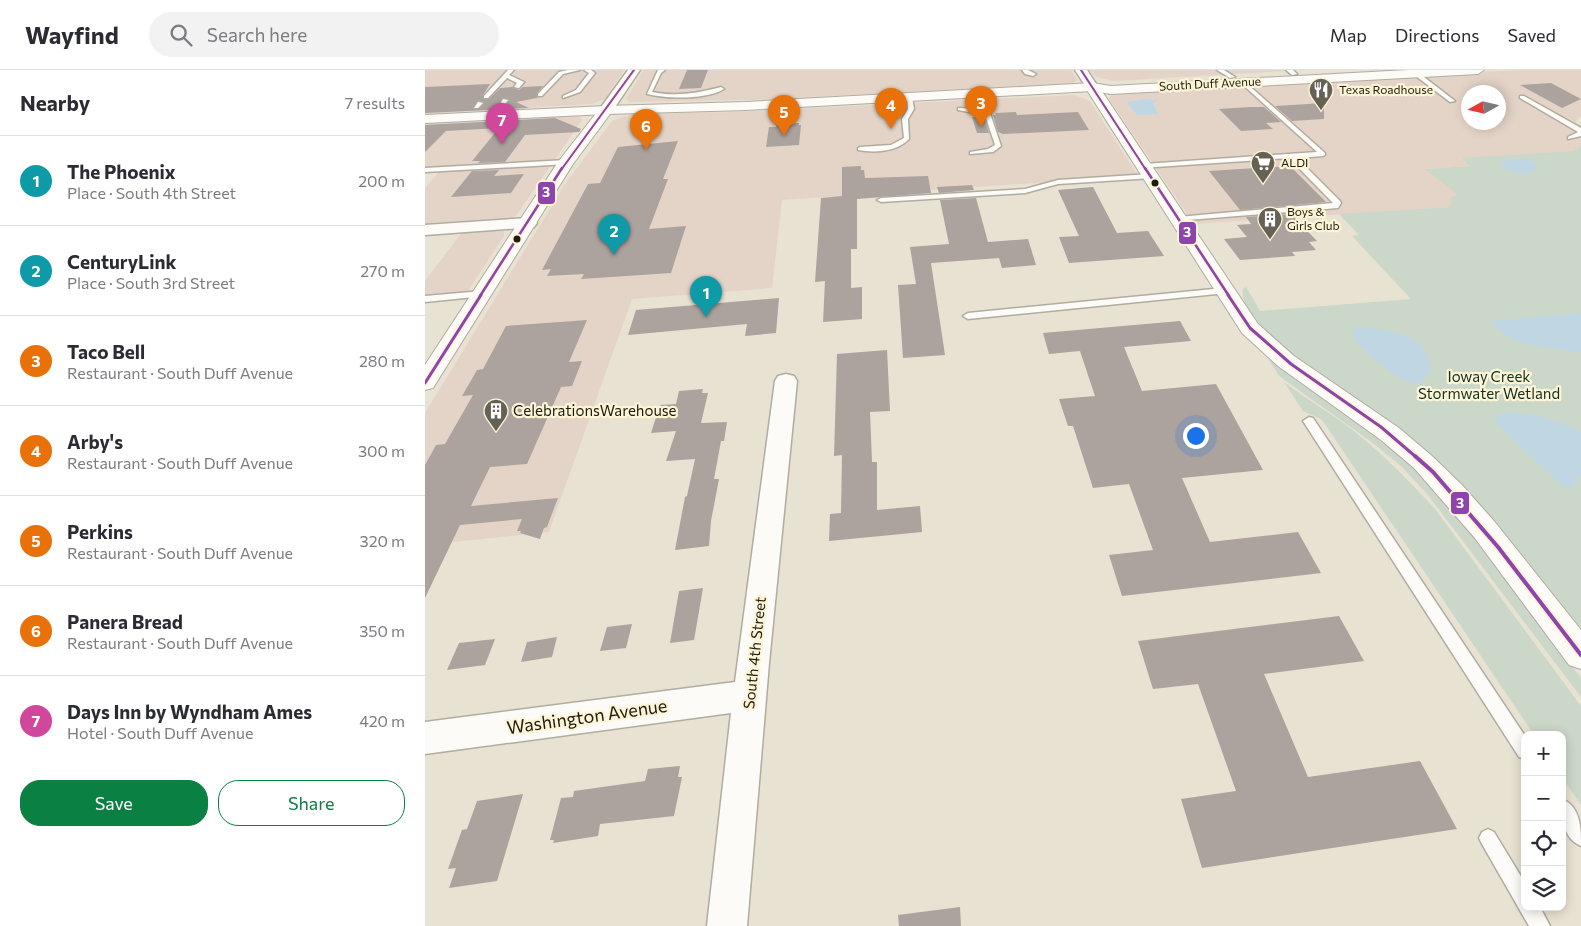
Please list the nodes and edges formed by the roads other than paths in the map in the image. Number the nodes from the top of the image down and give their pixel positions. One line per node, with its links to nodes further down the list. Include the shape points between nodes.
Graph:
1 (511, 70): 14 (lane)
2 (577, 70): 19 (lane, via 561,73)
3 (587, 70): 22 (lane, via 592,73 578,91)
4 (634, 70): 26 (street)
5 (662, 70): 18 (lane, via 649,93 661,96 700,94)
6 (1025, 70): 13 (lane)
7 (1081, 70): 17 (street)
8 (1365, 70): 10 (main road, South Duff Avenue)
9 (1478, 70): 11 (main road, South Duff Avenue)
10 (1291, 72): 12 (main road, South Duff Avenue, via 1232,77)
11 (1414, 72): 15 (main road, South Duff Avenue); 24 (lane)
12 (1217, 73): 17 (main road, South Duff Avenue)
13 (1033, 74)
14 (506, 76): 16 (lane, via 521,82); 21 (lane)
15 (1245, 82): 17 (main road, South Duff Avenue, via 1111,90); 32 (lane, via 1323,154)
16 (517, 87)
17 (1092, 87): 23 (main road, South Duff Avenue); 35 (main road)
18 (721, 89)
19 (540, 95)
20 (1522, 96): 28 (lane)
21 (486, 97)
22 (565, 97)
23 (909, 97): 26 (main road, South Duff Avenue); 30 (lane, via 911,109 905,119 907,138 903,143)
24 (1452, 101)
25 (960, 109): 31 (lane, via 988,114 999,145 991,151)
26 (606, 110): 27 (main road, South Duff Avenue); 33 (main road)
27 (425, 120)
28 (1581, 132): 29 (lane)
29 (1570, 138)
30 (860, 149)
31 (972, 153)
32 (1291, 156): 35 (lane); 37 (lane, via 1337,204 1335,206)
33 (566, 162): 34 (lane); 38 (main road)
34 (425, 170)
35 (1147, 170): 36 (lane, via 1058,182 1025,191); 37 (main road)
36 (881, 200)
37 (1178, 219): 40 (main road)
38 (528, 223): 39 (street); 41 (main road)
39 (425, 230)
40 (1224, 291): 43 (lane); 47 (main road, via 1250,328 1265,342 1423,462 1483,529)
41 (482, 294): 42 (lane); 45 (main road)
42 (425, 299)
43 (968, 316)
44 (786, 380): 48 (street, South 4th Street)
45 (425, 383)
46 (1309, 421): 50 (lane)
47 (1581, 655)
48 (750, 695): 49 (street, Washington Avenue); 56 (street, South 4th Street)
49 (425, 738)
50 (1521, 745)
51 (1566, 814): 52 (lane)
52 (1581, 837)
53 (1488, 838): 54 (lane)
54 (1521, 893)
55 (1531, 911): 57 (lane)
56 (727, 926)
57 (1540, 926)

